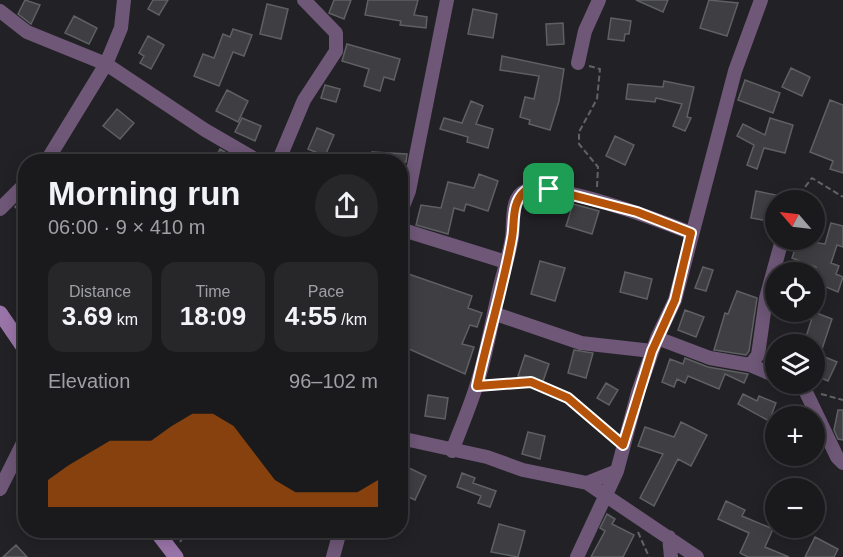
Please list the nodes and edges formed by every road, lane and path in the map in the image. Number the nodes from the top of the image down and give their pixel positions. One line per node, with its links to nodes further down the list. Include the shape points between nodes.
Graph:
1 (124, 0): 8 (street, via 121,28)
2 (304, 0): 11 (street, via 336,33 336,51 304,100)
3 (447, 0): 14 (street)
4 (599, 0): 7 (street, via 585,31)
5 (761, 0): 19 (street, via 735,71)
6 (0, 11): 8 (street, via 27,32)
7 (578, 63): 16 (path, via 600,69 597,99 579,132 579,144 598,167)
8 (106, 64): 9 (street); 10 (street)
9 (51, 154)
10 (246, 154)
11 (281, 154)
12 (803, 190): 15 (path, via 812,178)
13 (18, 191): 17 (street)
14 (408, 193)
15 (843, 197)
16 (596, 202): 19 (street, via 637,212); 21 (street, via 549,189 525,191 514,211)
17 (0, 209)
18 (408, 232): 21 (street)
19 (691, 233): 25 (street, via 675,300)
20 (779, 250): 26 (street, via 766,298 758,356)
21 (506, 262): 23 (street)
22 (0, 313): 24 (main road)
23 (496, 314): 25 (street, via 581,343); 28 (street)
24 (18, 339)
25 (655, 344): 26 (street); 33 (street)
26 (750, 365): 27 (street)
27 (765, 371)
28 (477, 386): 33 (path, via 531,382 568,398); 34 (street)
29 (803, 394): 36 (street)
30 (824, 394): 31 (path)
31 (843, 400)
32 (408, 440): 34 (street)
33 (623, 445): 37 (street)
34 (452, 451): 38 (street)
35 (18, 453): 39 (street)
36 (843, 463)
37 (617, 471): 38 (street); 40 (street)
38 (587, 483): 40 (street)
39 (0, 489)
40 (607, 495): 41 (street); 47 (street)
41 (639, 518): 42 (street); 48 (path, via 637,531)
42 (669, 537): 49 (street); 50 (street)
43 (161, 538): 45 (main road)
44 (338, 538): 46 (street)
45 (176, 557)
46 (333, 557)
47 (577, 557)
48 (649, 557)
49 (671, 557)
50 (697, 557)

